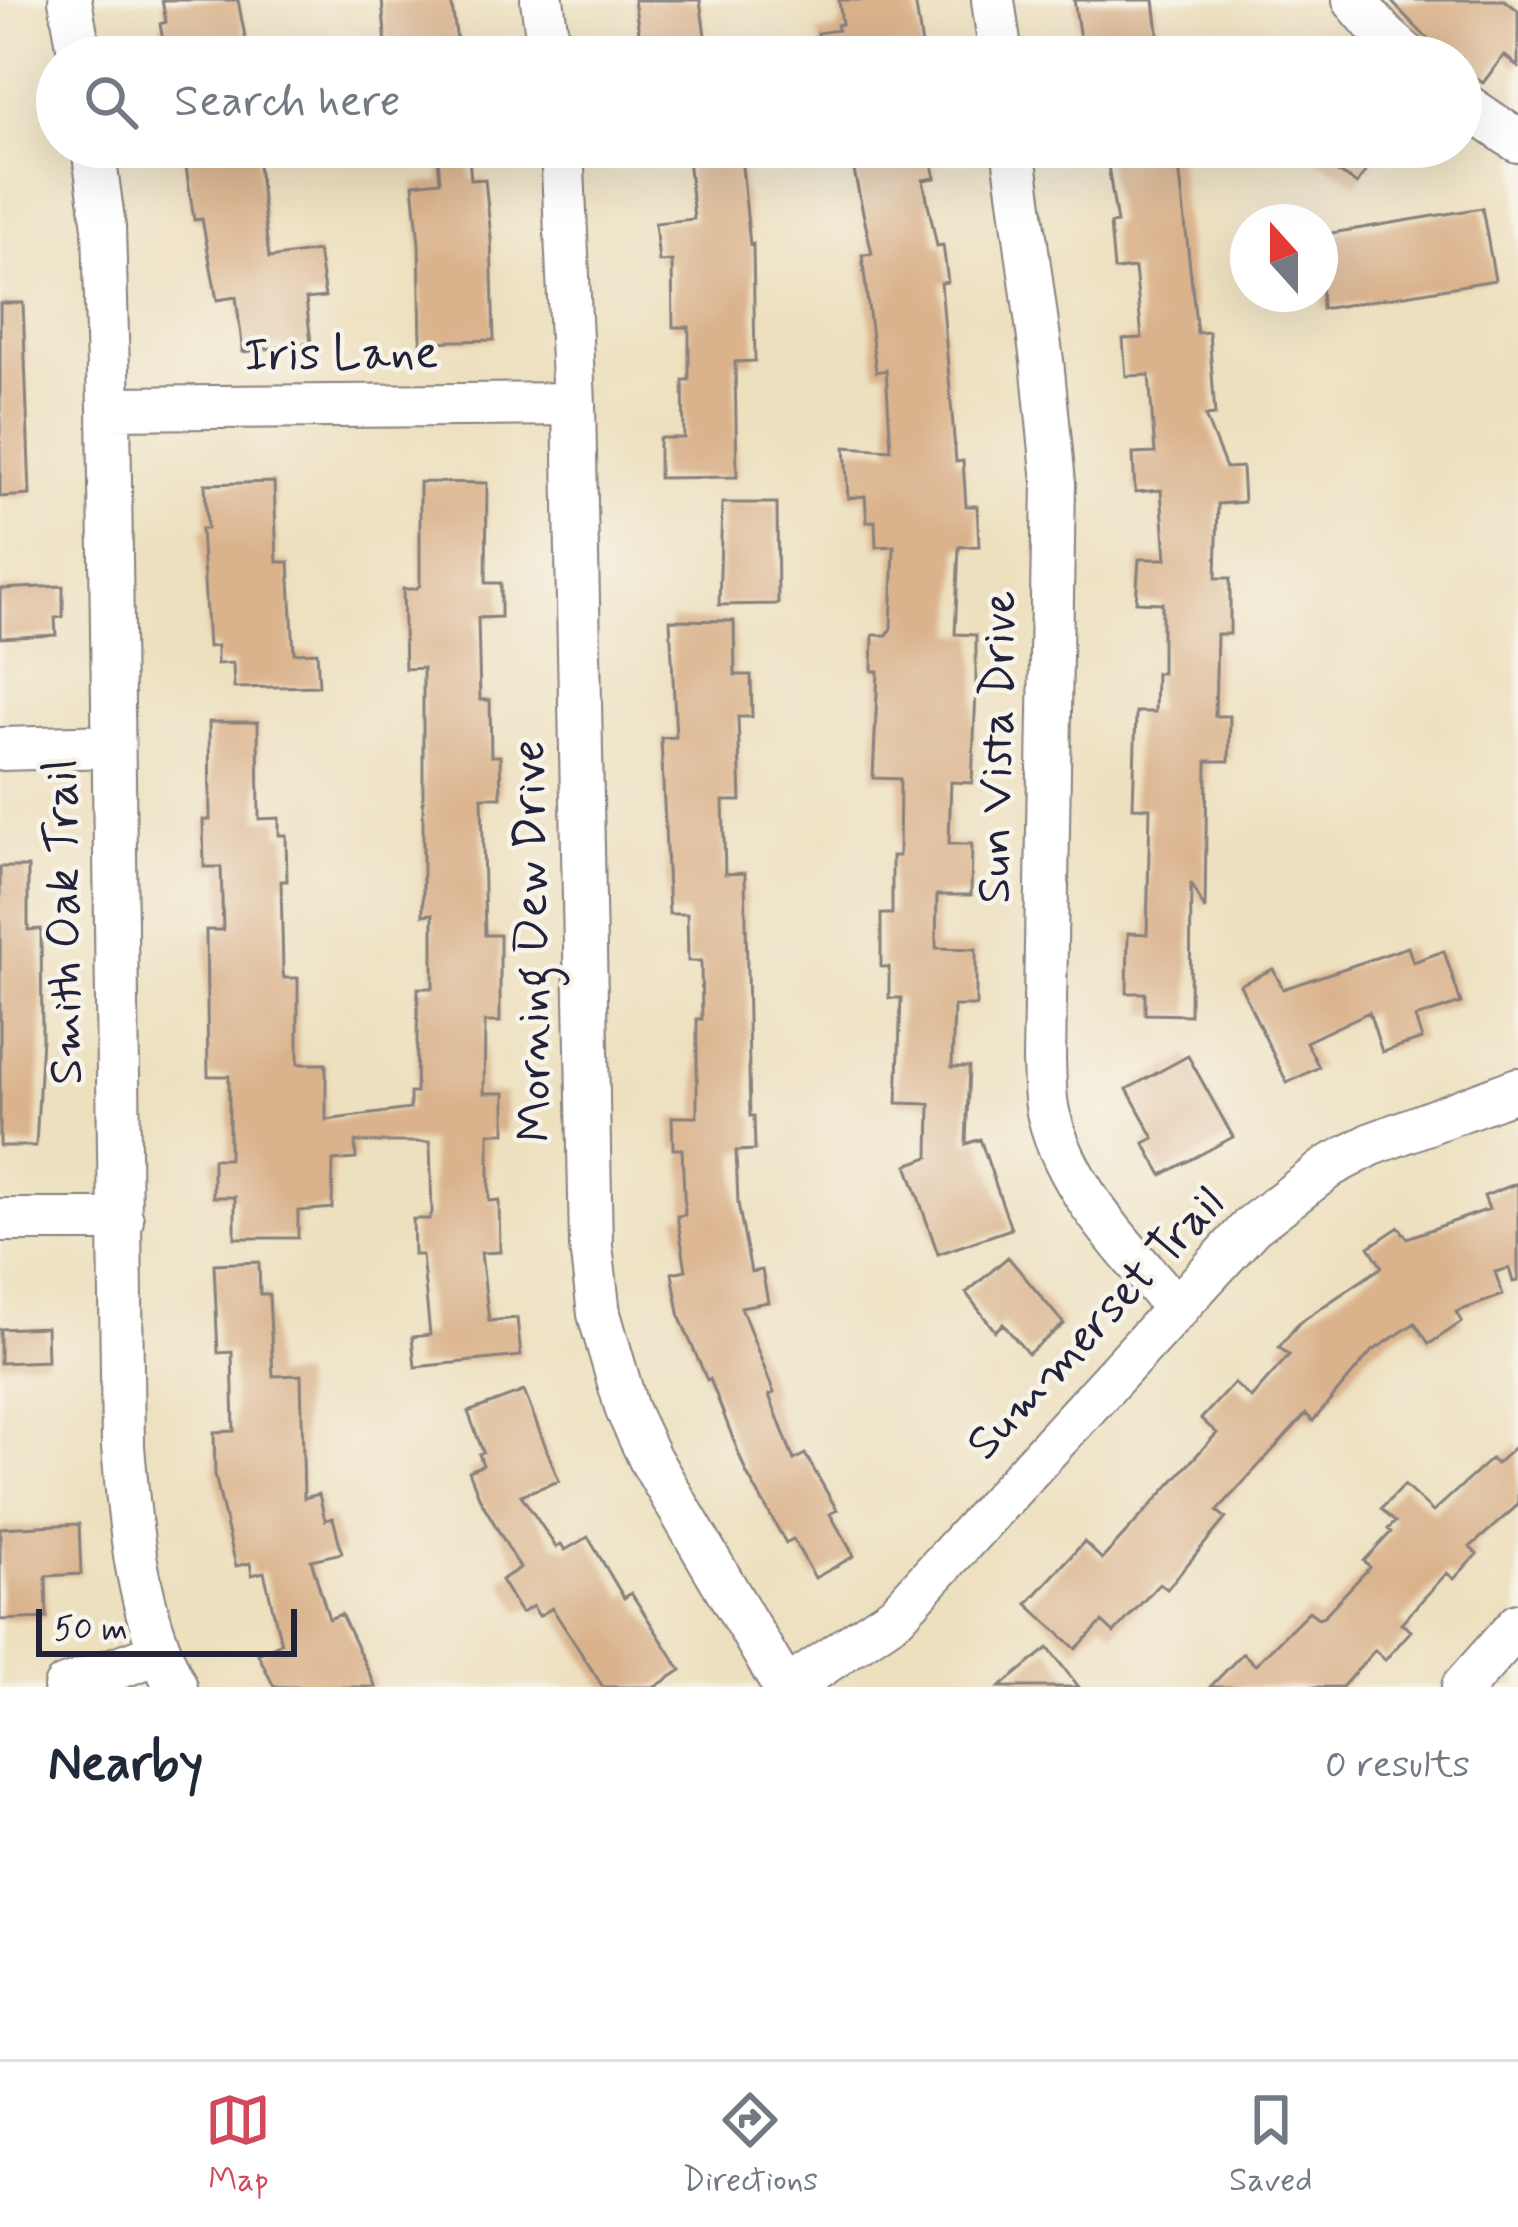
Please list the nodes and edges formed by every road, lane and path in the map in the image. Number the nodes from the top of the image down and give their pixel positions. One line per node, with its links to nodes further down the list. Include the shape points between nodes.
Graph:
1 (70, 0): 5 (street)
2 (542, 0): 6 (street)
3 (993, 0): 7 (street)
4 (1354, 0): 8 (street)
5 (76, 36)
6 (547, 36)
7 (998, 36)
8 (1385, 36)
9 (1482, 116): 10 (street)
10 (1518, 141)
11 (96, 168): 15 (street, Smith Oak Trail)
12 (563, 168): 14 (street, Morning Dew Drive)
13 (1016, 168): 21 (street, Sun Vista Drive, via 1054,482 1048,1112 1062,1155 1101,1218)
14 (574, 404): 15 (street, Iris Lane); 25 (street, Morning Dew Drive, via 590,1246 599,1314 650,1459)
15 (109, 408): 16 (street, Smith Oak Trail)
16 (113, 746): 17 (street); 20 (street, Smith Oak Trail)
17 (0, 749)
18 (1518, 1089): 21 (street, Summerset Trail, via 1330,1166 1252,1226)
19 (0, 1220): 20 (street)
20 (122, 1220): 23 (street, Smith Oak Trail, via 132,1556)
21 (1178, 1309): 25 (street, Summerset Trail, via 896,1615)
22 (1518, 1625): 26 (street)
23 (167, 1670): 24 (street)
24 (65, 1687)
25 (787, 1687)
26 (1463, 1687)

